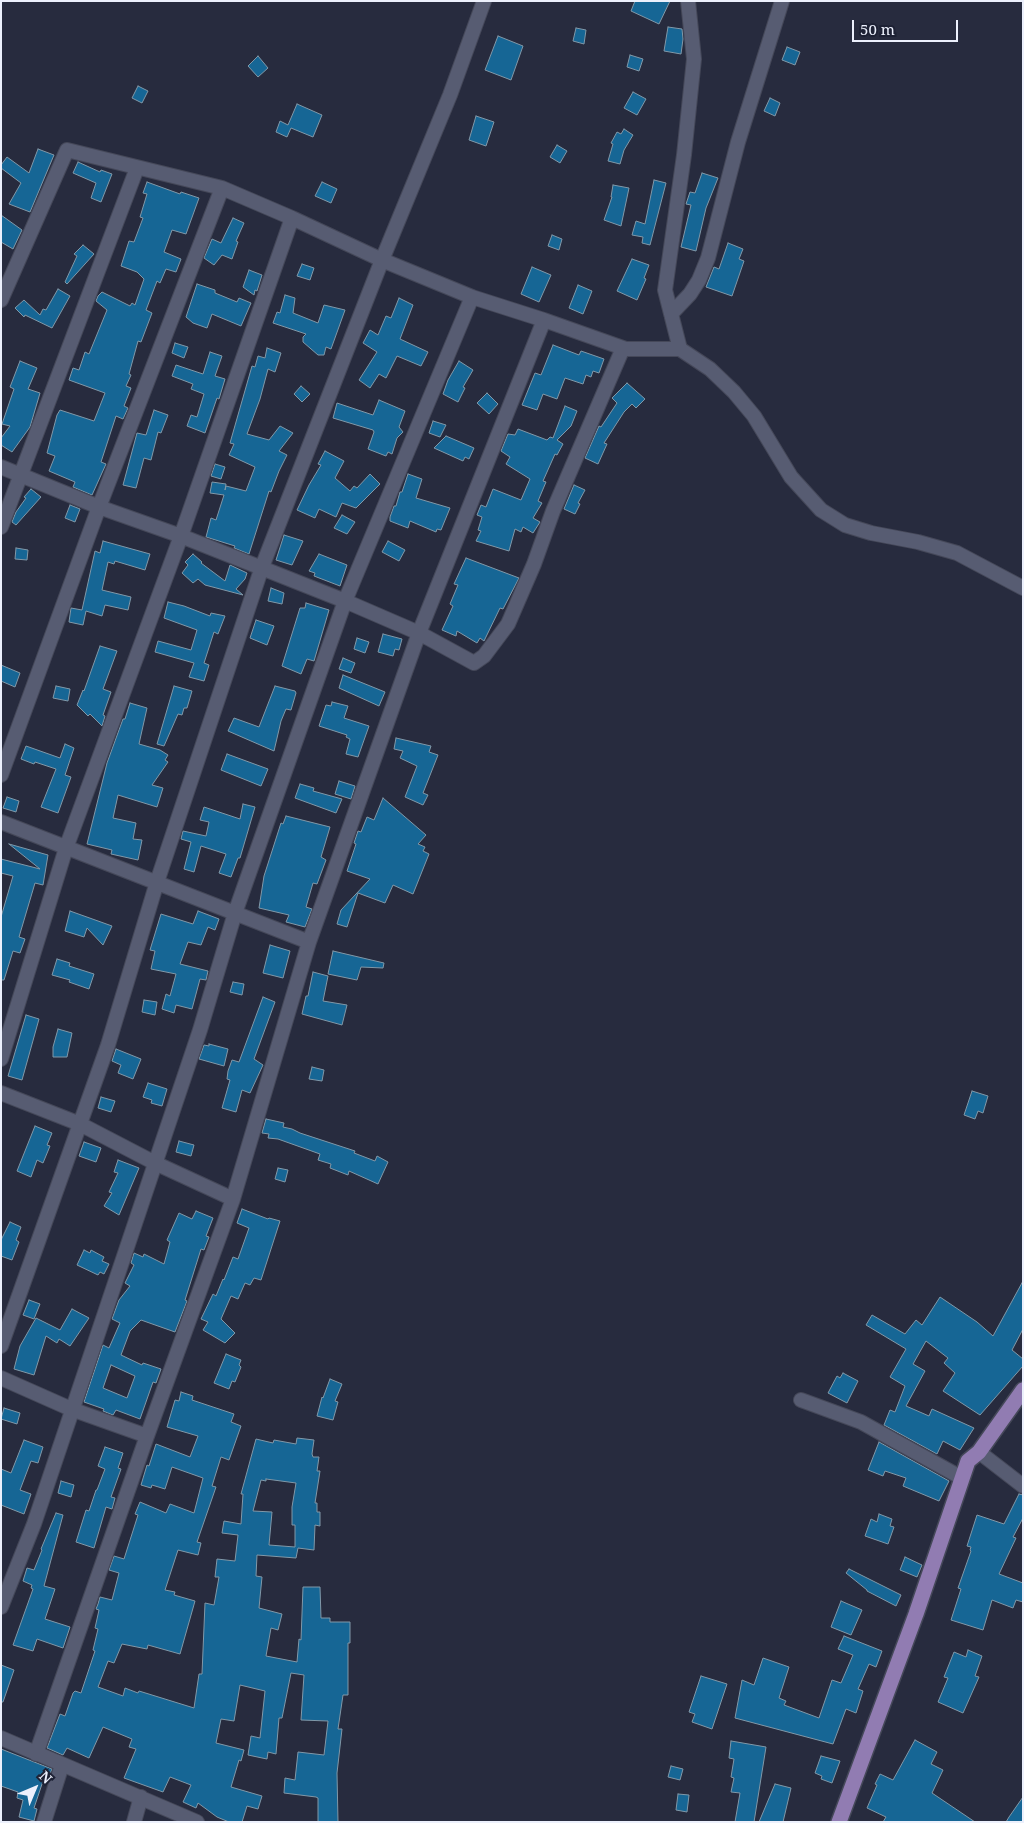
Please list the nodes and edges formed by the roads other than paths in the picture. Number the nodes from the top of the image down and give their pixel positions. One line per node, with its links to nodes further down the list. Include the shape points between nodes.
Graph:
1 (484, 1): 7 (street, via 450,95)
2 (688, 1): 10 (street, via 694,59 665,290)
3 (782, 1): 10 (street, via 738,142 708,258 699,280)
4 (138, 168): 5 (street); 9 (street, via 67,150); 15 (street)
5 (222, 188): 6 (street); 16 (street)
6 (292, 218): 7 (street); 18 (street)
7 (382, 260): 8 (street); 19 (street)
8 (472, 297): 11 (street); 21 (street)
9 (1, 300)
10 (672, 314): 13 (street)
11 (544, 320): 12 (street); 22 (street)
12 (623, 348): 13 (street); 22 (street, via 553,511 534,564 508,624 497,640 474,663)
13 (680, 349): 20 (street, via 710,369 734,392 754,416 791,477 822,510 844,525 957,552)
14 (1, 467): 15 (street)
15 (22, 475): 16 (street); 17 (street)
16 (99, 507): 18 (street); 23 (street)
17 (1, 527)
18 (181, 536): 19 (street); 25 (street)
19 (262, 567): 21 (street); 26 (street)
20 (1023, 588)
21 (345, 601): 22 (street); 27 (street)
22 (419, 633): 28 (street)
23 (1, 775)
24 (1, 822): 25 (street)
25 (66, 848): 26 (street); 29 (street)
26 (156, 882): 27 (street); 31 (street, via 108,1045)
27 (235, 913): 28 (street); 32 (street)
28 (309, 942): 33 (street)
29 (1, 1059)
30 (1, 1093): 31 (street)
31 (80, 1124): 32 (street); 34 (street)
32 (155, 1163): 33 (street); 38 (street)
33 (233, 1199): 39 (street)
34 (1, 1346)
35 (1, 1378): 38 (street)
36 (1023, 1390): 40 (main road)
37 (801, 1400): 41 (street, via 861,1422)
38 (71, 1409): 39 (street); 43 (street, via 34,1524)
39 (147, 1436): 45 (street)
40 (978, 1452): 41 (main road, via 968,1461); 42 (street)
41 (962, 1478): 51 (main road)
42 (1023, 1486)
43 (1, 1607)
44 (1, 1738): 45 (street)
45 (36, 1754): 46 (street)
46 (62, 1765): 47 (street); 48 (street)
47 (141, 1798): 49 (street); 50 (street)
48 (44, 1822)
49 (134, 1822)
50 (197, 1822)
51 (839, 1822)

